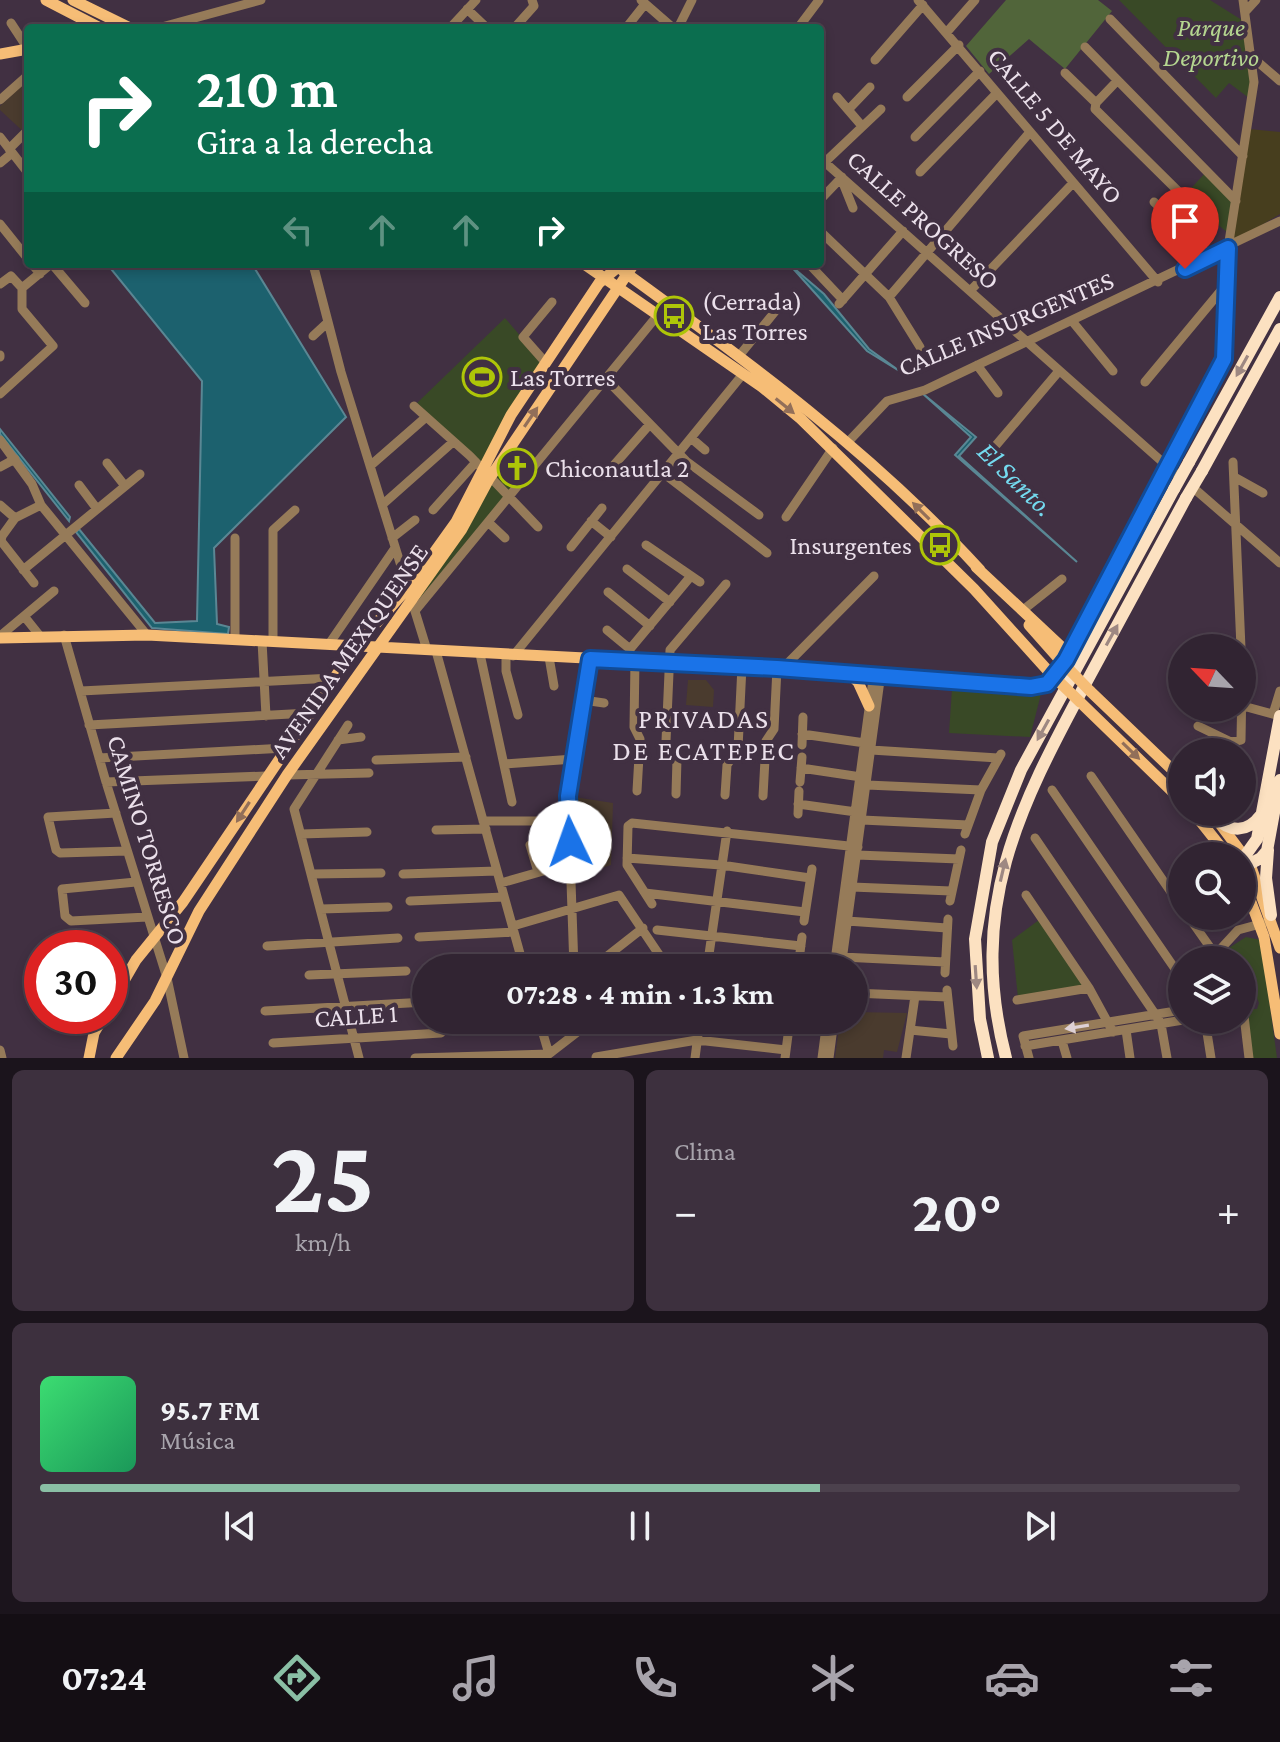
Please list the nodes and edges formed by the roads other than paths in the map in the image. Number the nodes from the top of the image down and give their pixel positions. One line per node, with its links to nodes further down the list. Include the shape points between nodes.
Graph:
1 (46, 0): 17 (main road)
2 (73, 0): 18 (main road)
3 (261, 0): 19 (street)
4 (476, 0): 13 (street)
5 (532, 0): 22 (street, via 534,6)
6 (692, 0): 25 (street)
7 (819, 0): 26 (street)
8 (975, 0): 27 (street)
9 (1243, 0): 14 (street)
10 (1256, 0): 14 (street)
11 (643, 2): 23 (street); 24 (street)
12 (920, 2): 27 (street, CALLE 5 DE MAYO); 34 (street)
13 (467, 9): 20 (street); 21 (street)
14 (1245, 12): 33 (street)
15 (1110, 19): 54 (street)
16 (11, 23): 28 (street)
17 (92, 24)
18 (122, 24)
19 (173, 24)
20 (454, 24)
21 (483, 24)
22 (518, 24)
23 (629, 24)
24 (670, 24)
25 (677, 24)
26 (801, 24)
27 (947, 32): 29 (street, CALLE 5 DE MAYO)
28 (24, 43)
29 (959, 45): 35 (street, CALLE 5 DE MAYO); 43 (street)
30 (1085, 47): 38 (street)
31 (24, 50): 32 (main road)
32 (0, 54)
33 (1251, 56): 39 (street); 54 (street, via 1254,82)
34 (875, 60)
35 (980, 71): 41 (street, CALLE 5 DE MAYO); 52 (street)
36 (1065, 73): 45 (street)
37 (24, 79): 44 (street)
38 (1117, 81): 45 (street); 64 (street)
39 (1280, 81)
40 (870, 87): 47 (street)
41 (997, 93): 49 (street, CALLE 5 DE MAYO); 59 (street)
42 (837, 97): 47 (street)
43 (907, 97)
44 (0, 100)
45 (1096, 103): 62 (street, via 1095,109)
46 (881, 109): 48 (street)
47 (848, 110): 48 (street)
48 (862, 126): 55 (street)
49 (1030, 132): 61 (street, CALLE 5 DE MAYO); 74 (street)
50 (24, 135): 53 (street)
51 (0, 137): 53 (street)
52 (915, 137)
53 (11, 151): 57 (street); 58 (street)
54 (1243, 156): 64 (street)
55 (824, 158)
56 (824, 162): 60 (street, CALLE PROGRESO)
57 (0, 163)
58 (24, 168)
59 (920, 172)
60 (842, 177): 63 (street); 66 (street); 71 (street, CALLE PROGRESO)
61 (1073, 183): 89 (street, CALLE 5 DE MAYO); 94 (street)
62 (1181, 194)
63 (824, 196)
64 (1236, 201): 73 (street)
65 (1154, 202): 76 (street)
66 (853, 208)
67 (1280, 215): 70 (street)
68 (1280, 221): 70 (street, CALLE INSURGENTES)
69 (0, 224): 75 (street)
70 (1264, 229): 73 (street, CALLE INSURGENTES)
71 (903, 231): 74 (street, CALLE PROGRESO); 87 (street)
72 (824, 235): 87 (street)
73 (1228, 248): 76 (street, CALLE INSURGENTES); 91 (street)
74 (927, 252): 94 (street, CALLE PROGRESO); 95 (street)
75 (24, 254)
76 (1211, 257): 89 (street, CALLE INSURGENTES)
77 (35, 268): 86 (street)
78 (47, 268): 86 (street)
79 (55, 268): 98 (street)
80 (314, 268): 102 (street)
81 (590, 268): 88 (main road)
82 (621, 268): 88 (main road, AVENIDA MEXIQUENSE)
83 (623, 268): 93 (main road, AVENIDA MEXIQUENSE)
84 (624, 268): 107 (main road)
85 (812, 268): 87 (street, via 841,302)
86 (40, 274): 92 (street)
87 (864, 277): 95 (street)
88 (605, 278): 93 (main road); 108 (main road, AVENIDA MEXIQUENSE)
89 (1158, 282): 101 (street, CALLE INSURGENTES)
90 (0, 284): 92 (street, via 11,276)
91 (1224, 287): 114 (street); 134 (street, via 1224,359)
92 (22, 288): 116 (street, via 22,309 53,346)
93 (618, 288): 100 (main road); 135 (main road, AVENIDA MEXIQUENSE, one-way to 93)
94 (970, 291): 105 (street, CALLE PROGRESO)
95 (889, 297): 106 (street)
96 (1280, 297): 375 (highway, one-way to 375, bridge, via 1021,770 992,842 975,939)
97 (552, 302): 108 (street, via 523,337)
98 (85, 303)
99 (777, 309): 107 (street)
100 (657, 316): 112 (main road); 113 (street)
101 (1072, 321): 105 (street, CALLE INSURGENTES); 111 (street)
102 (327, 323): 104 (street); 132 (street)
103 (1280, 329): 143 (highway, bridge)
104 (313, 336)
105 (1027, 342): 109 (street, CALLE INSURGENTES); 110 (street, CALLE PROGRESO)
106 (920, 347)
107 (739, 356): 123 (main road)
108 (546, 363): 135 (main road, AVENIDA MEXIQUENSE)
109 (977, 365): 115 (street); 123 (street, CALLE INSURGENTES, via 925,390 894,396)
110 (1059, 371): 126 (street); 134 (street, CALLE PROGRESO)
111 (1113, 371)
112 (743, 374): 120 (street); 124 (main road, one-way to 124)
113 (606, 379): 119 (street); 144 (street)
114 (1145, 382)
115 (998, 393)
116 (0, 394)
117 (414, 406): 118 (street)
118 (425, 418): 122 (street); 132 (street)
119 (650, 424): 127 (street); 131 (street)
120 (691, 438): 125 (street); 127 (street)
121 (0, 440): 128 (street)
122 (453, 442): 135 (street); 147 (street)
123 (848, 442): 169 (main road, one-way to 123)
124 (833, 448): 153 (street); 208 (main road, via 974,589)
125 (705, 450)
126 (992, 450)
127 (678, 454): 136 (street); 152 (street)
128 (15, 459): 133 (street); 146 (street)
129 (1233, 462): 139 (street)
130 (107, 463): 141 (street)
131 (614, 465)
132 (370, 466): 147 (street)
133 (0, 467)
134 (1167, 467): 138 (street, CALLE PROGRESO); 200 (street)
135 (482, 471): 144 (street); 151 (street); 178 (main road, AVENIDA MEXIQUENSE)
136 (663, 473): 161 (street); 167 (street)
137 (140, 474): 141 (street)
138 (1176, 474)
139 (1236, 478): 142 (street); 158 (street)
140 (79, 485): 149 (street)
141 (125, 486): 149 (street)
142 (1263, 493)
143 (1192, 494): 158 (street); 376 (highway, one-way to 143, via 993,943 1009,843 1037,775)
144 (508, 498): 157 (street); 159 (street)
145 (0, 505): 154 (street)
146 (41, 505): 154 (street); 160 (street)
147 (382, 505): 164 (street)
148 (602, 508): 156 (street)
149 (97, 509): 160 (street)
150 (295, 510): 191 (street, via 273,533)
151 (433, 510)
152 (759, 515)
153 (786, 517)
154 (15, 518): 171 (street, via 1,538)
155 (415, 520): 164 (street)
156 (591, 521): 161 (street); 166 (street)
157 (488, 522): 163 (street); 181 (street)
158 (1237, 524): 168 (street); 185 (street)
159 (538, 527)
160 (67, 533): 171 (street); 187 (street)
161 (611, 537): 197 (street)
162 (235, 538): 190 (street)
163 (505, 538)
164 (394, 543): 178 (street); 192 (street)
165 (646, 545): 179 (street, via 696,579)
166 (571, 547)
167 (767, 553)
168 (1280, 562)
169 (976, 567): 180 (main road); 200 (main road)
170 (627, 569): 179 (street)
171 (23, 570): 174 (street)
172 (874, 576): 204 (street)
173 (1062, 579): 180 (street)
174 (34, 583)
175 (726, 584): 202 (street, via 673,645)
176 (54, 591): 182 (street)
177 (608, 592): 183 (street)
178 (409, 593): 181 (street); 193 (main road, AVENIDA MEXIQUENSE); 194 (main road, AVENIDA MEXIQUENSE)
179 (670, 602): 183 (street)
180 (1023, 610): 200 (main road)
181 (415, 611): 195 (street)
182 (24, 616): 188 (street); 189 (street)
183 (650, 626): 198 (street)
184 (607, 630): 198 (street)
185 (1241, 634)
186 (64, 635): 187 (main road); 188 (main road); 211 (street, CAMINO TORRESCO)
187 (147, 635): 190 (main road)
188 (40, 636): 189 (main road)
189 (0, 637)
190 (235, 639): 191 (main road)
191 (267, 641): 192 (main road); 209 (street)
192 (329, 644): 193 (main road)
193 (356, 646): 194 (main road); 207 (main road, AVENIDA MEXIQUENSE)
194 (375, 648): 195 (main road); 241 (main road, AVENIDA MEXIQUENSE)
195 (432, 650): 196 (main road); 232 (street)
196 (480, 654): 197 (main road); 237 (street)
197 (510, 656): 199 (main road); 219 (street, via 506,671)
198 (631, 656): 201 (main road); 202 (main road); 251 (street, via 634,727 640,739)
199 (549, 657): 201 (main road); 210 (street)
200 (1064, 657): 208 (main road); 238 (main road, bridge, via 1090,691)
201 (590, 659): 213 (street)
202 (670, 662): 203 (main road); 252 (street, via 666,741 677,759)
203 (742, 666): 204 (main road); 253 (street, via 738,742 727,765)
204 (780, 668): 205 (main road); 254 (street, via 774,729 766,741)
205 (850, 674): 206 (main road); 215 (main road)
206 (875, 675): 208 (main road, via 1031,687); 215 (street); 230 (street)
207 (333, 678): 209 (street); 217 (main road, AVENIDA MEXIQUENSE)
208 (1045, 680): 248 (main road, one-way to 248, bridge, via 1080,702)
209 (263, 681): 211 (street); 220 (street)
210 (554, 686)
211 (81, 691): 222 (street, CAMINO TORRESCO)
212 (1280, 691): 218 (street)
213 (583, 700): 214 (street); 235 (street)
214 (604, 703)
215 (869, 706): 230 (street)
216 (1256, 709): 218 (street)
217 (309, 713): 220 (street); 231 (main road, AVENIDA MEXIQUENSE)
218 (1276, 714): 257 (highway)
219 (518, 715)
220 (266, 716): 222 (street)
221 (803, 717): 225 (street)
222 (89, 725): 234 (street, CAMINO TORRESCO)
223 (348, 725): 228 (street)
224 (1198, 726): 227 (street)
225 (802, 734): 229 (street); 230 (street)
226 (361, 737): 228 (street)
227 (1217, 738)
228 (338, 740): 243 (street)
229 (802, 745)
230 (868, 747): 246 (street); 249 (street, via 1000,756)
231 (285, 748): 234 (street); 242 (main road, AVENIDA MEXIQUENSE)
232 (466, 757): 236 (street); 261 (street)
233 (802, 757): 239 (street)
234 (99, 758): 247 (street, CAMINO TORRESCO)
235 (574, 759): 237 (street); 259 (street)
236 (376, 760)
237 (504, 764): 255 (street)
238 (1168, 766)
239 (801, 768): 246 (street); 258 (street, via 798,809)
240 (369, 773): 243 (street)
241 (287, 775): 243 (street); 328 (main road, AVENIDA MEXIQUENSE, via 186,934)
242 (266, 776): 247 (street); 309 (main road, AVENIDA MEXIQUENSE, one-way to 309)
243 (314, 776): 268 (street, via 294,809)
244 (1091, 776): 288 (street)
245 (1280, 780): 273 (highway)
246 (864, 781): 249 (street); 258 (street)
247 (106, 782): 256 (street, CAMINO TORRESCO)
248 (1168, 787)
249 (981, 790): 258 (street, via 967,830)
250 (1052, 790): 322 (street)
251 (637, 791)
252 (676, 794)
253 (725, 795)
254 (763, 796)
255 (512, 802)
256 (116, 813): 275 (street, CAMINO TORRESCO); 275 (street, via 48,817 57,852)
257 (1262, 813): 260 (highway); 271 (highway)
258 (859, 816): 274 (street)
259 (570, 821): 261 (street); 278 (street)
260 (1256, 822)
261 (484, 825): 265 (street); 280 (street)
262 (1204, 826): 270 (main road)
263 (1226, 826): 264 (highway)
264 (1248, 826)
265 (436, 830)
266 (727, 831): 274 (street); 276 (street, via 629,823); 279 (street)
267 (367, 832): 268 (street)
268 (301, 834): 283 (street)
269 (1035, 838): 337 (street)
270 (1217, 842)
271 (1255, 842)
272 (530, 845): 281 (street)
273 (1268, 848): 277 (highway); 301 (highway)
274 (855, 850): 287 (street); 287 (street, via 960,855 951,896); 320 (street)
275 (127, 851): 285 (street, CAMINO TORRESCO)
276 (627, 858): 279 (street); 290 (street)
277 (1256, 859)
278 (571, 863): 281 (street); 299 (street)
279 (721, 865): 293 (street); 293 (street, via 811,873 805,917)
280 (497, 871): 284 (street); 286 (street)
281 (538, 872): 286 (street)
282 (381, 873): 283 (street)
283 (312, 874): 298 (street)
284 (403, 874)
285 (136, 882): 300 (street, CAMINO TORRESCO); 300 (street, via 62,889 65,916 71,921)
286 (501, 883): 292 (street)
287 (852, 887): 302 (street)
288 (1168, 888)
289 (1256, 890): 301 (main road)
290 (645, 893): 293 (street); 296 (street)
291 (1026, 895): 329 (street)
292 (504, 897): 294 (street); 304 (street)
293 (717, 899): 306 (street)
294 (410, 901)
295 (1256, 901): 301 (main road)
296 (652, 904)
297 (388, 907): 298 (street)
298 (321, 909): 310 (street)
299 (572, 911): 303 (street, via 619,895); 304 (street); 315 (street)
300 (147, 917): 309 (street, CAMINO TORRESCO)
301 (1268, 920): 312 (street, via 1231,935); 313 (main road); 354 (main road)
302 (847, 921): 321 (street); 323 (street, via 947,924 945,967)
303 (643, 928): 316 (street); 317 (street)
304 (514, 929): 307 (street); 314 (street)
305 (657, 930): 306 (street)
306 (712, 934): 318 (street); 319 (street, via 801,942)
307 (419, 937)
308 (398, 938): 310 (street)
309 (154, 940): 325 (main road, AVENIDA MEXIQUENSE); 328 (street, CAMINO TORRESCO)
310 (331, 941): 311 (street); 326 (street)
311 (267, 946)
312 (1225, 946)
313 (1280, 948)
314 (521, 954)
315 (574, 954)
316 (610, 954)
317 (656, 954)
318 (709, 954)
319 (800, 954)
320 (836, 954)
321 (843, 954)
322 (1168, 959)
323 (868, 963)
324 (406, 971): 326 (street)
325 (128, 974)
326 (339, 974): 327 (street); 334 (street)
327 (309, 975)
328 (167, 978): 367 (main road, AVENIDA MEXIQUENSE); 368 (street, CAMINO TORRESCO)
329 (1089, 988): 332 (street); 340 (street)
330 (868, 994): 331 (street)
331 (915, 996): 341 (street); 351 (street, via 947,993)
332 (1017, 1000)
333 (412, 1003): 334 (street)
334 (348, 1006): 335 (street); 355 (street)
335 (265, 1011)
336 (1168, 1012): 337 (street)
337 (1155, 1014): 339 (street); 340 (street)
338 (1168, 1023): 339 (street)
339 (1161, 1024): 342 (street); 380 (street)
340 (1111, 1027): 342 (street); 357 (street, one-way to 357); 358 (street)
341 (910, 1030): 351 (street); 374 (street)
342 (1126, 1030): 379 (street)
343 (94, 1034): 366 (main road)
344 (424, 1034): 355 (street, CALLE 1)
345 (543, 1034): 362 (street)
346 (576, 1034): 362 (street)
347 (698, 1034): 356 (street)
348 (788, 1034): 363 (street)
349 (825, 1034): 372 (street)
350 (832, 1034): 373 (street)
351 (951, 1034): 360 (street)
352 (1207, 1034): 381 (street)
353 (1246, 1034): 382 (street)
354 (1280, 1034)
355 (355, 1038): 359 (street, CALLE 1); 369 (street)
356 (697, 1040): 363 (street); 364 (street); 371 (street)
357 (1024, 1041): 358 (street); 377 (street)
358 (1062, 1041): 378 (street)
359 (273, 1043)
360 (953, 1046)
361 (0, 1050): 365 (street)
362 (549, 1054): 370 (street)
363 (786, 1054)
364 (596, 1056)
365 (2, 1058)
366 (89, 1058)
367 (116, 1058)
368 (184, 1058)
369 (359, 1058)
370 (415, 1058)
371 (695, 1058)
372 (822, 1058)
373 (829, 1058)
374 (906, 1058)
375 (988, 1058)
376 (1006, 1058)
377 (1029, 1058)
378 (1067, 1058)
379 (1130, 1058)
380 (1167, 1058)
381 (1211, 1058)
382 (1249, 1058)

